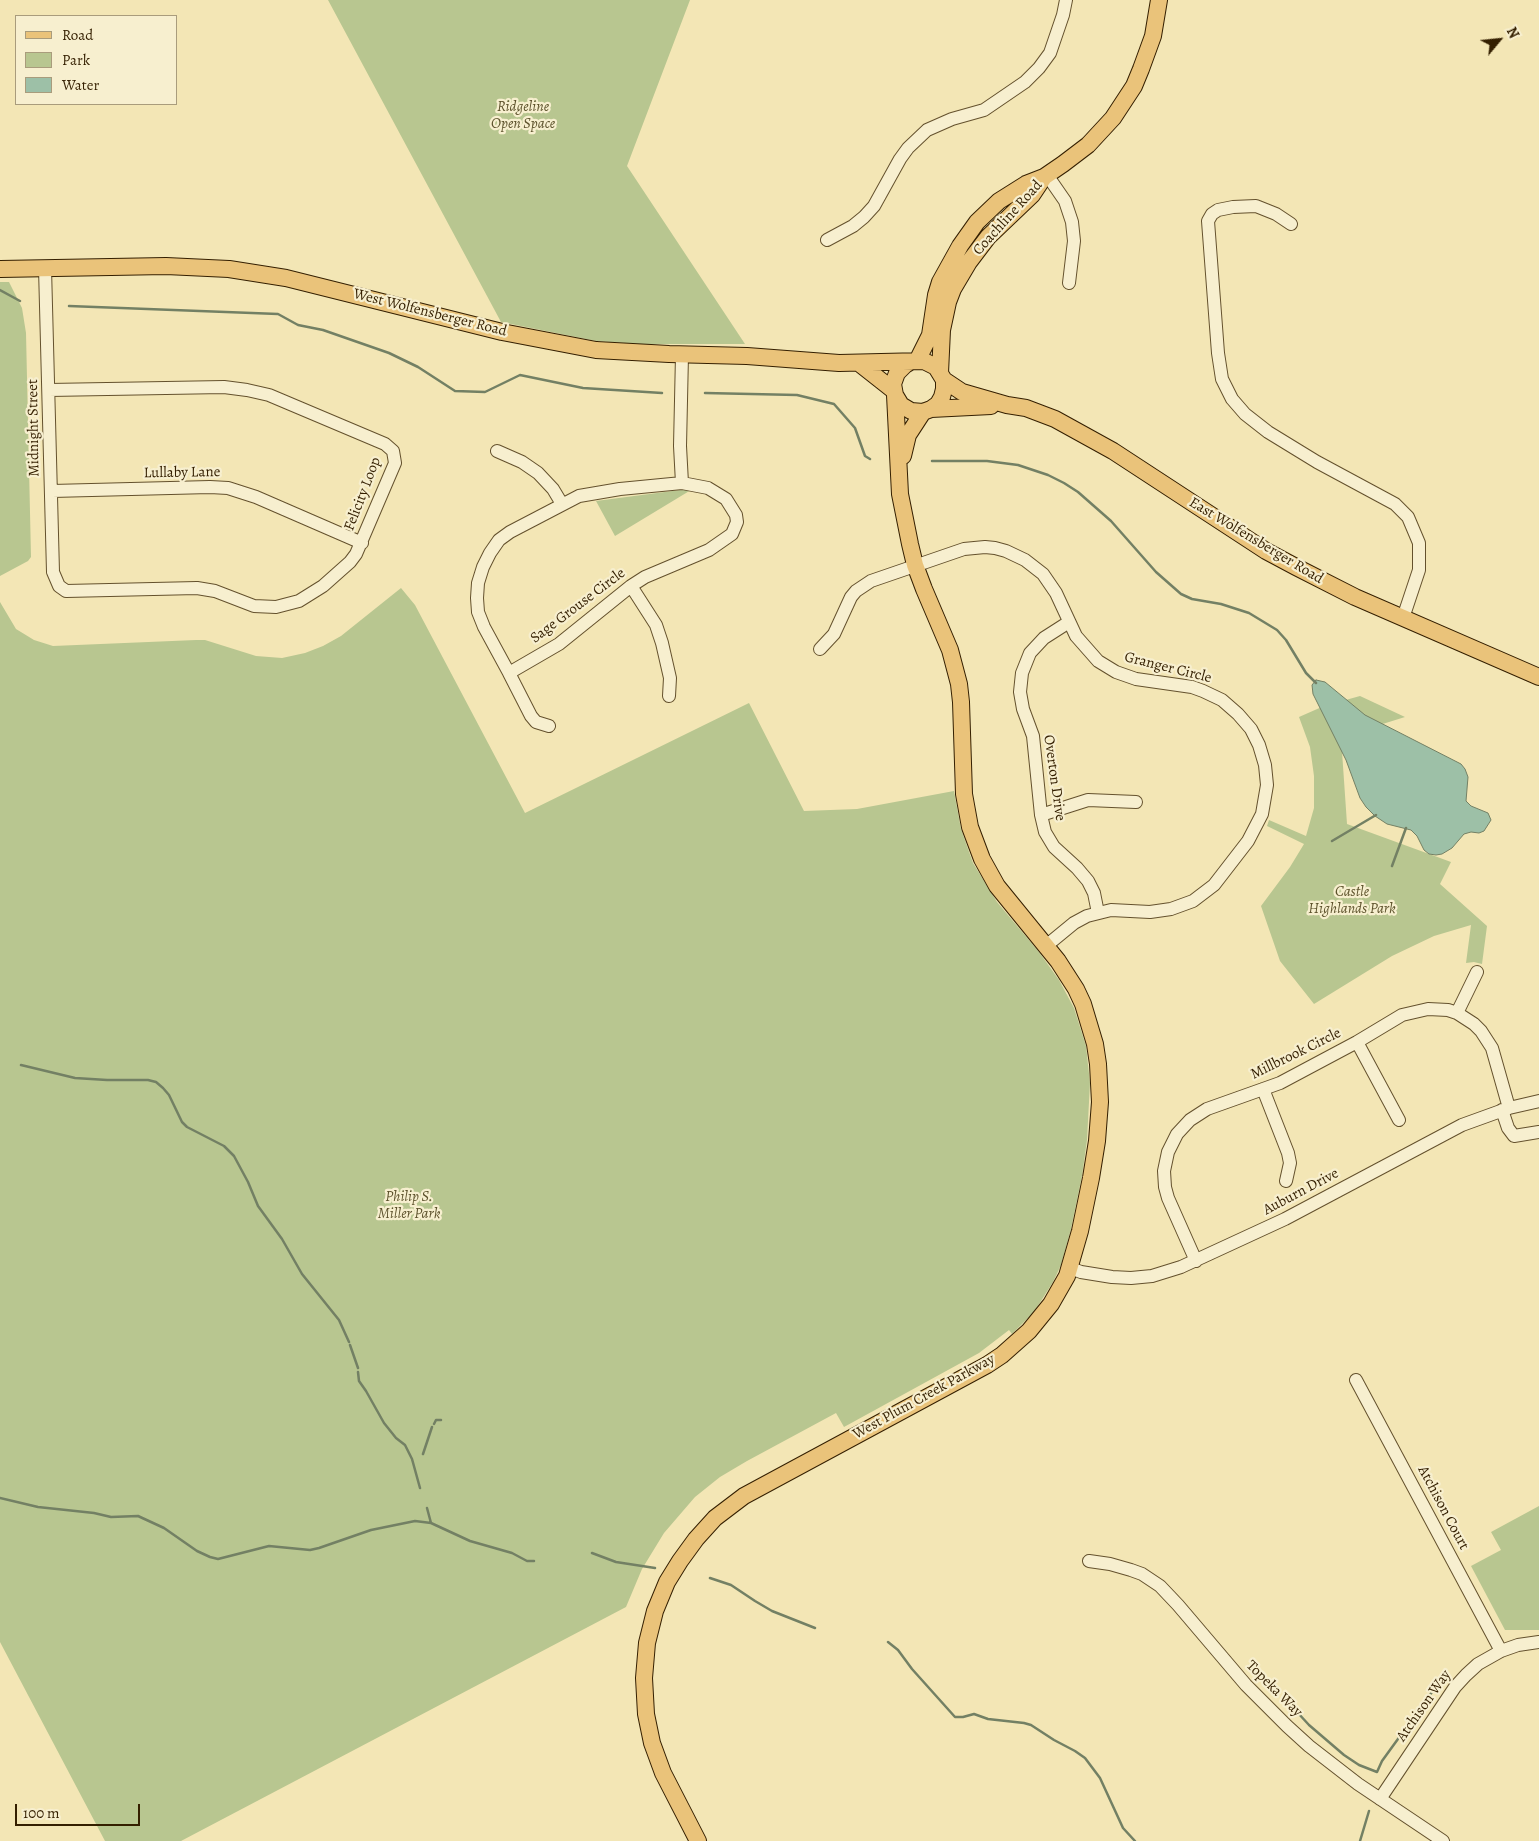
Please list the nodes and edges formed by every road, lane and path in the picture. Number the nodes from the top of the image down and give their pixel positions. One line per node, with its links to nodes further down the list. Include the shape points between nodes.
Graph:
1 (1066, 0): 5 (street, via 1050,53 1039,68 1025,82 984,110 927,130 904,154 874,206 853,226)
2 (1159, 0): 3 (main road, Coachline Road, via 1153,36 1124,103 1088,146)
3 (1046, 176): 8 (street, via 1064,201 1072,222 1074,241); 10 (main road, Coachline Road, via 1026,184 999,202 960,246 940,282 930,335); 12 (main road, Coachline Road, via 1032,195 988,237 953,289 942,330)
4 (1291, 224): 26 (street, via 1256,206 1218,210 1208,221 1222,379 1232,399 1245,414 1268,432 1395,504 1408,517 1418,543 1419,570)
5 (828, 240)
6 (0, 268): 7 (main road, West Wolfensberger Road)
7 (45, 268): 9 (main road, West Wolfensberger Road, via 166,266 252,272 306,282 502,332 596,350); 13 (street, Midnight Street)
8 (1069, 284)
9 (682, 355): 11 (main road, West Wolfensberger Road); 19 (street)
10 (914, 362): 11 (main road, West Wolfensberger Road); 12 (main road, via 930,364); 14 (main road, via 905,365 897,374)
11 (860, 364): 14 (main road)
12 (942, 376): 15 (main road, East Wolfensberger Road, via 962,392); 16 (main road, via 942,397 938,404)
13 (49, 390): 20 (street, Midnight Street); 22 (street, Felicity Loop, via 224,387 247,390 269,395 385,444 393,451 395,463)
14 (894, 393): 16 (main road, via 906,409); 18 (main road, West Plum Creek Parkway)
15 (1007, 405): 16 (main road, East Wolfensberger Road); 26 (main road, East Wolfensberger Road, via 1056,418 1113,451 1273,555)
16 (927, 410): 18 (main road, West Plum Creek Parkway, via 908,435)
17 (497, 451): 21 (street, via 530,466 546,480)
18 (899, 473): 23 (main road, West Plum Creek Parkway, via 902,506)
19 (682, 482): 21 (street, Sage Grouse Circle, via 580,496); 25 (street, Sage Grouse Circle, via 718,493 732,507 736,528 709,550)
20 (52, 492): 22 (street, Lullaby Lane, via 228,488); 24 (street, Midnight Street, via 53,572)
21 (562, 504): 29 (street, Sage Grouse Circle, via 499,540 478,583 478,612)
22 (362, 543): 24 (street, Felicity Loop, via 350,562 323,586 299,601 276,607 254,606 215,591 197,588 70,592)
23 (915, 565): 27 (street, Granger Circle, via 964,549 984,547 1006,551 1043,574); 28 (street, Granger Circle, via 880,576 856,591 834,634); 36 (main road, West Plum Creek Parkway, via 955,666 962,702 964,794 976,844 997,886)
24 (59, 586)
25 (631, 586): 29 (street, Sage Grouse Circle, via 559,644); 31 (street, via 652,617 662,643 670,678)
26 (1403, 618): 30 (main road, East Wolfensberger Road)
27 (1069, 622): 34 (street, Overton Drive, via 1037,644 1030,652 1022,673 1021,699 1033,736); 35 (street, Granger Circle, via 1090,654 1106,667 1136,679 1198,689 1222,700 1256,737 1267,775 1259,824 1207,892 1171,909)
28 (820, 649)
29 (509, 673): 32 (street, via 531,716 536,722)
30 (1539, 677)
31 (670, 696)
32 (548, 726)
33 (1136, 802): 34 (street, via 1088,800)
34 (1040, 814): 35 (street, Overton Drive, via 1054,847 1088,881)
35 (1098, 913): 36 (street, Granger Circle, via 1080,919)
36 (1046, 946): 47 (main road, West Plum Creek Parkway, via 1083,1004 1095,1044 1100,1083 1097,1141)
37 (1477, 972): 38 (street)
38 (1457, 1013): 39 (street, Millbrook Circle, via 1438,1009 1411,1012); 42 (street, Millbrook Circle, via 1474,1024 1492,1048)
39 (1357, 1042): 40 (street, Millbrook Circle, via 1295,1076); 43 (street)
40 (1263, 1089): 45 (street, via 1288,1153 1290,1163); 46 (street, Millbrook Circle, via 1198,1114 1176,1134 1168,1152 1165,1187)
41 (1539, 1101): 42 (street, Auburn Drive)
42 (1506, 1109): 44 (street, Millbrook Circle, via 1508,1128 1514,1136); 46 (street, Auburn Drive, via 1462,1125 1285,1219)
43 (1399, 1120)
44 (1539, 1132)
45 (1286, 1181)
46 (1196, 1261): 47 (street, Auburn Drive, via 1166,1273 1137,1278 1112,1277)
47 (1070, 1268): 53 (main road, West Plum Creek Parkway, via 1058,1294 1041,1318 1002,1355 744,1496 715,1518 680,1561 660,1597 651,1626 644,1696 657,1758)
48 (1356, 1380): 51 (street, Atchison Court)
49 (1089, 1561): 52 (street, Topeka Way, via 1131,1570 1160,1586 1267,1707 1316,1751)
50 (1539, 1642): 51 (street, Atchison Way)
51 (1501, 1651): 52 (street, Atchison Way, via 1478,1664 1462,1679)
52 (1380, 1799): 54 (street, Topeka Way)
53 (698, 1841)
54 (1443, 1841)

